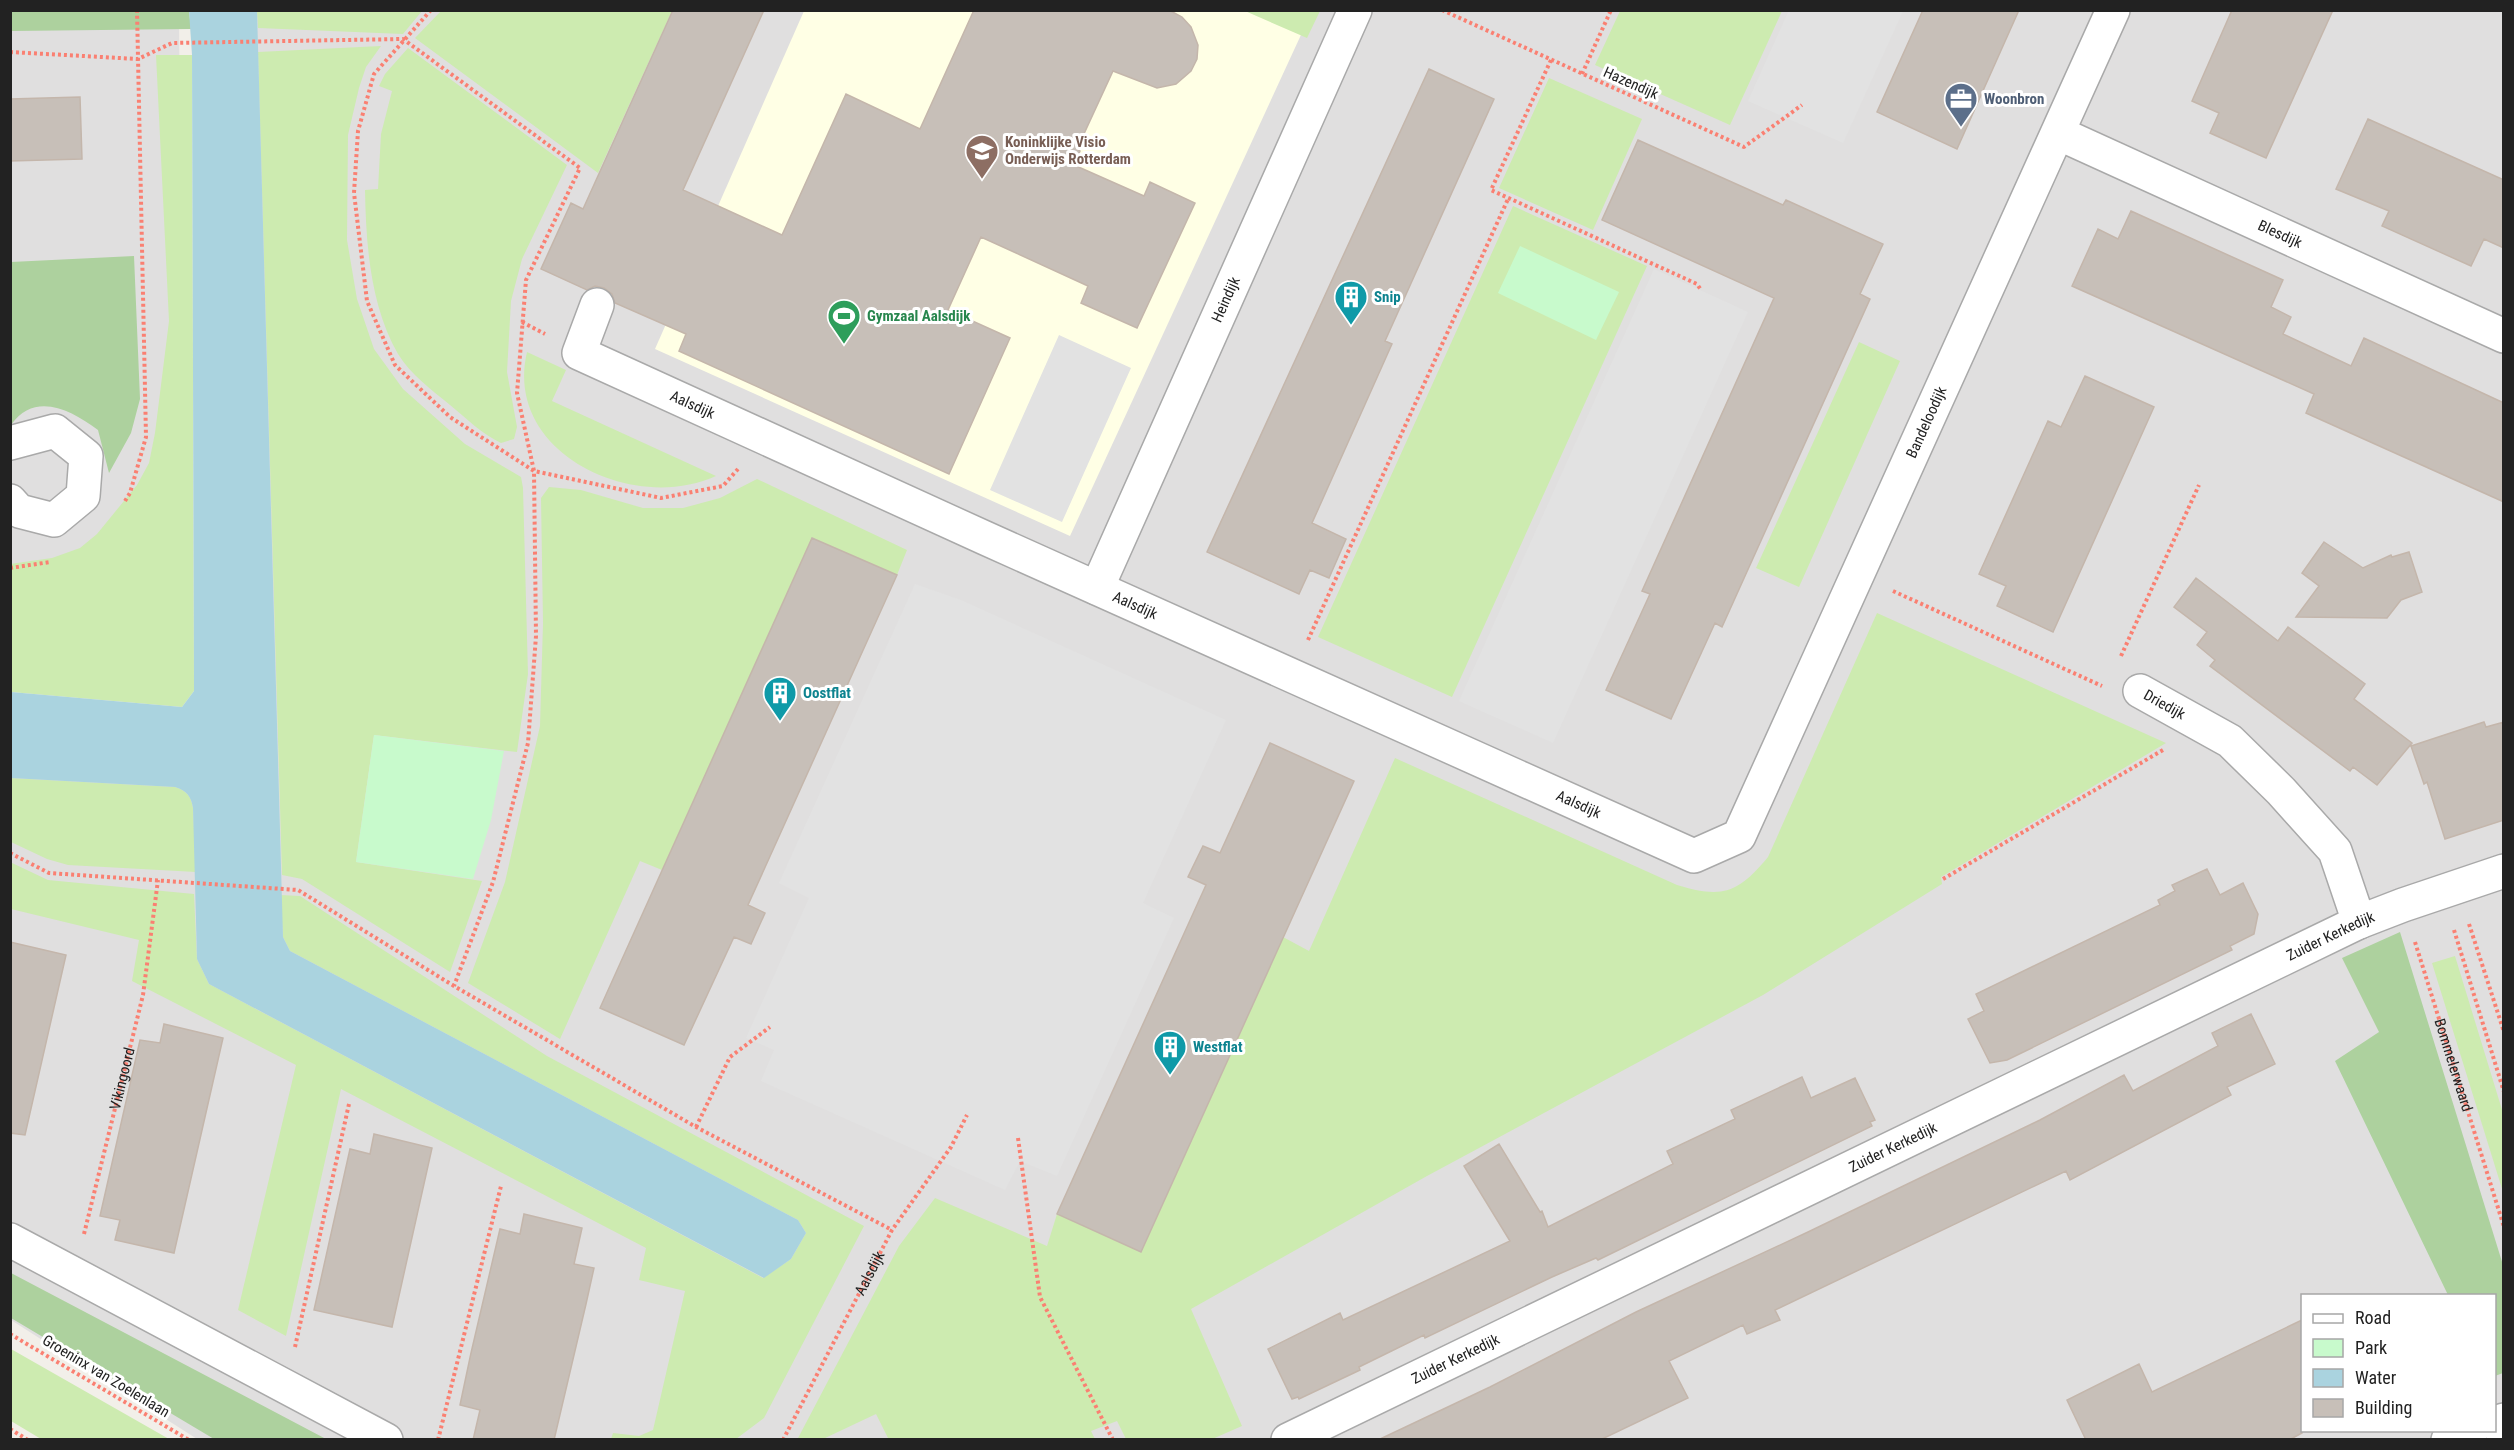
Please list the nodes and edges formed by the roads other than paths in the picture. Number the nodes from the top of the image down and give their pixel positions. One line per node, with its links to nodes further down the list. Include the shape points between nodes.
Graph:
1 (1355, 10): 8 (street, Heindijk)
2 (2113, 10): 3 (street, Bandeloodijk)
3 (2058, 133): 5 (street, Blesdijk); 10 (street, Bandeloodijk)
4 (597, 305): 8 (street, Aalsdijk, via 579,353)
5 (2504, 336)
6 (10, 443): 7 (street, via 55,431 86,456 83,496 54,520 19,511)
7 (10, 501)
8 (1097, 588): 10 (street, Aalsdijk, via 1694,856)
9 (2140, 691): 12 (street, Driedijk, via 2230,741 2281,791 2335,851)
10 (1739, 836)
11 (2504, 871): 12 (street, Zuider Kerkedijk)
12 (2359, 922): 16 (street, Zuider Kerkedijk)
13 (10, 1240): 15 (street)
14 (2469, 1432): 17 (street)
15 (386, 1440)
16 (1288, 1440)
17 (2448, 1440)

